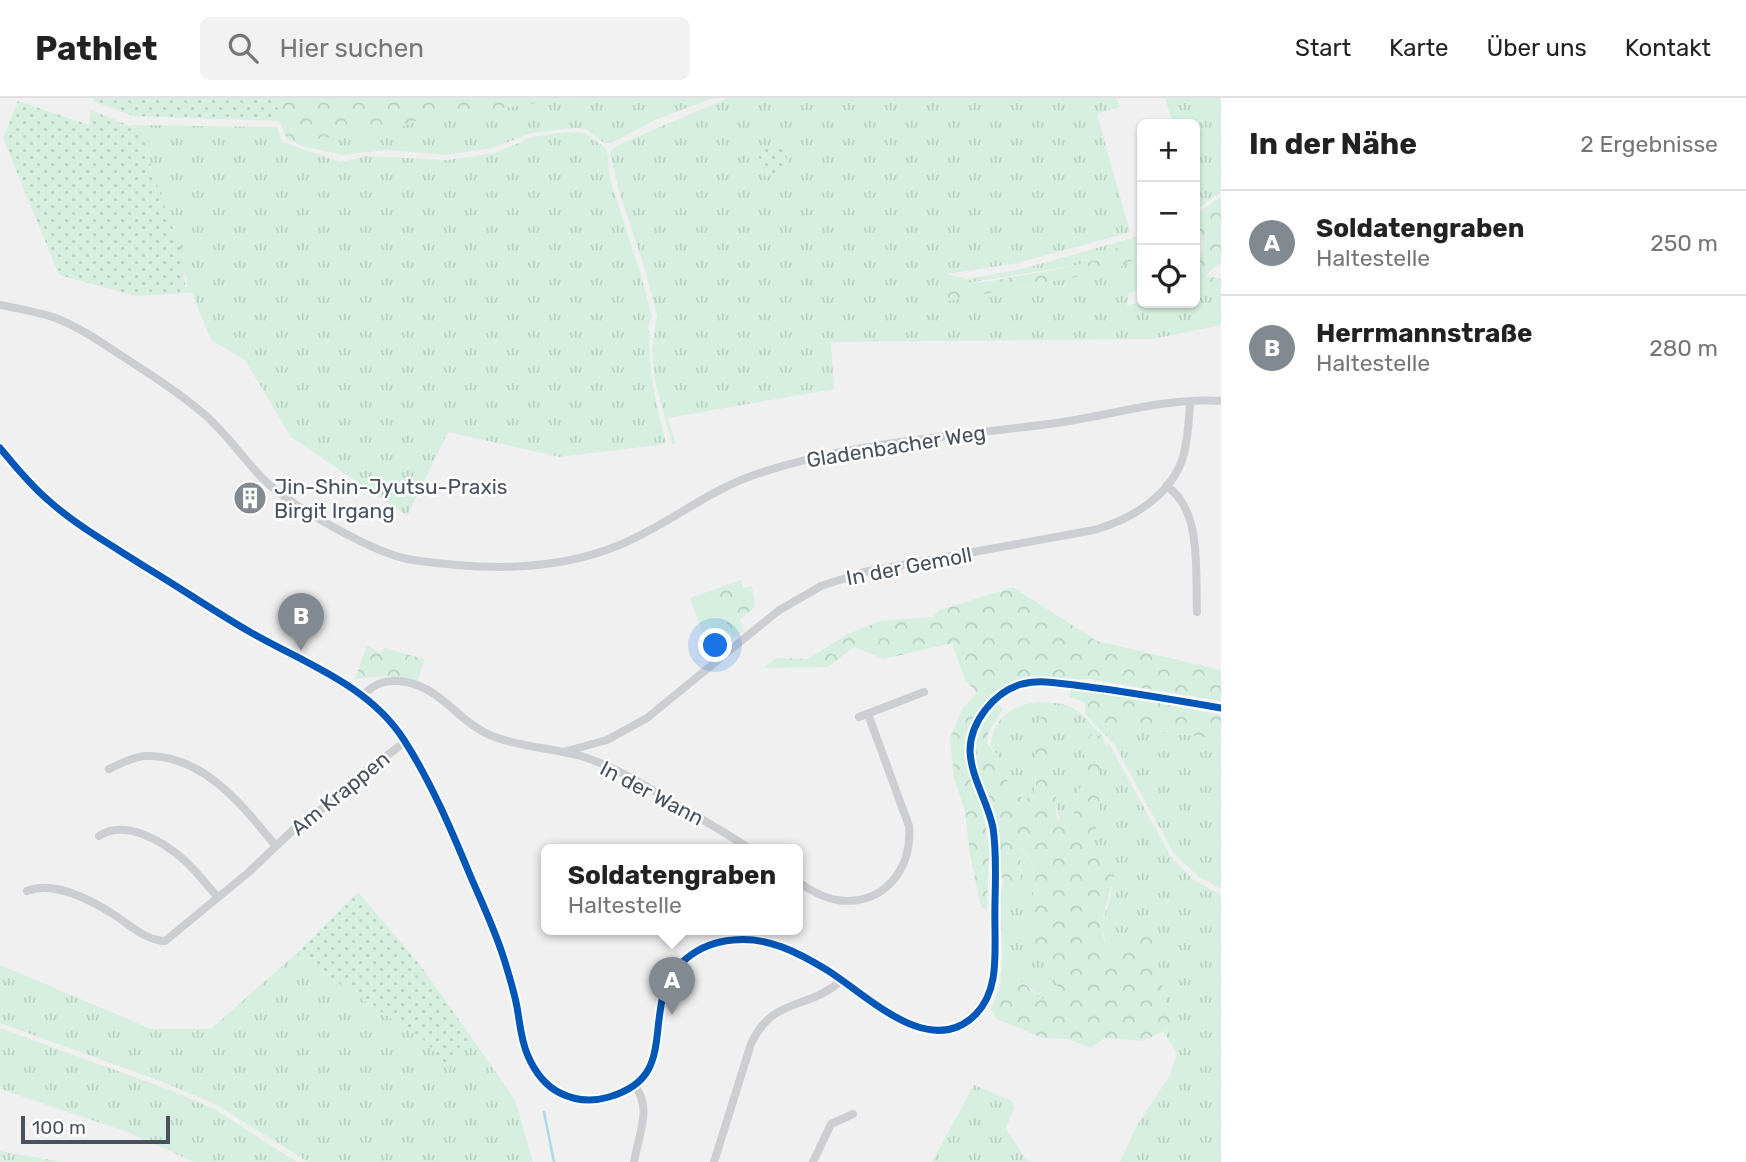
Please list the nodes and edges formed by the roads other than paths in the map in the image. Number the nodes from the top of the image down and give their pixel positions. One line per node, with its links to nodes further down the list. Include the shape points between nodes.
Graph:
1 (0, 305): 3 (street, Gladenbacher Weg, via 58,319 156,378 215,424 269,484 368,546 411,560 483,566 531,567 618,546 733,483 795,462 874,445)
2 (1221, 401): 3 (street, Gladenbacher Weg)
3 (1190, 403): 5 (street, In der Gemoll, via 1182,458)
4 (0, 449): 8 (street, via 40,494 82,527 210,608)
5 (1166, 486): 6 (street, via 1180,496 1190,515); 11 (street, In der Gemoll, via 1146,506 1094,530 864,572 821,586 778,611 647,718 607,740)
6 (1197, 612)
7 (924, 692): 16 (street, via 863,715 909,826 909,846 898,876 887,887 846,901 830,899)
8 (363, 695): 10 (street, via 383,712); 11 (street, In der Wann, via 383,681 414,684 437,694 490,735)
9 (1221, 708): 19 (street, via 1052,682 1021,684 997,698 979,719 970,745 995,846 995,965 986,1001 963,1025 923,1029)
10 (405, 742): 15 (street, Am Krappen); 20 (street, via 446,818 497,938 526,1051 541,1080 583,1101 607,1098)
11 (563, 752): 14 (street, In der Wann, via 632,778)
12 (109, 769): 15 (street, Am Krappen, via 145,756 187,765 228,790)
13 (99, 836): 18 (street, via 118,829 158,841 187,862)
14 (742, 844)
15 (275, 845): 18 (street, Am Krappen)
16 (803, 884)
17 (27, 891): 18 (street, Am Krappen, via 36,887 78,896 152,940 164,941)
18 (218, 897)
19 (842, 980): 20 (street, via 767,942 738,939 700,948 679,965 670,980 656,1052); 23 (street, via 819,996 775,1012 759,1028)
20 (634, 1085): 22 (street, via 644,1100)
21 (853, 1114): 24 (street, via 831,1124)
22 (634, 1162)
23 (714, 1162)
24 (813, 1162)

